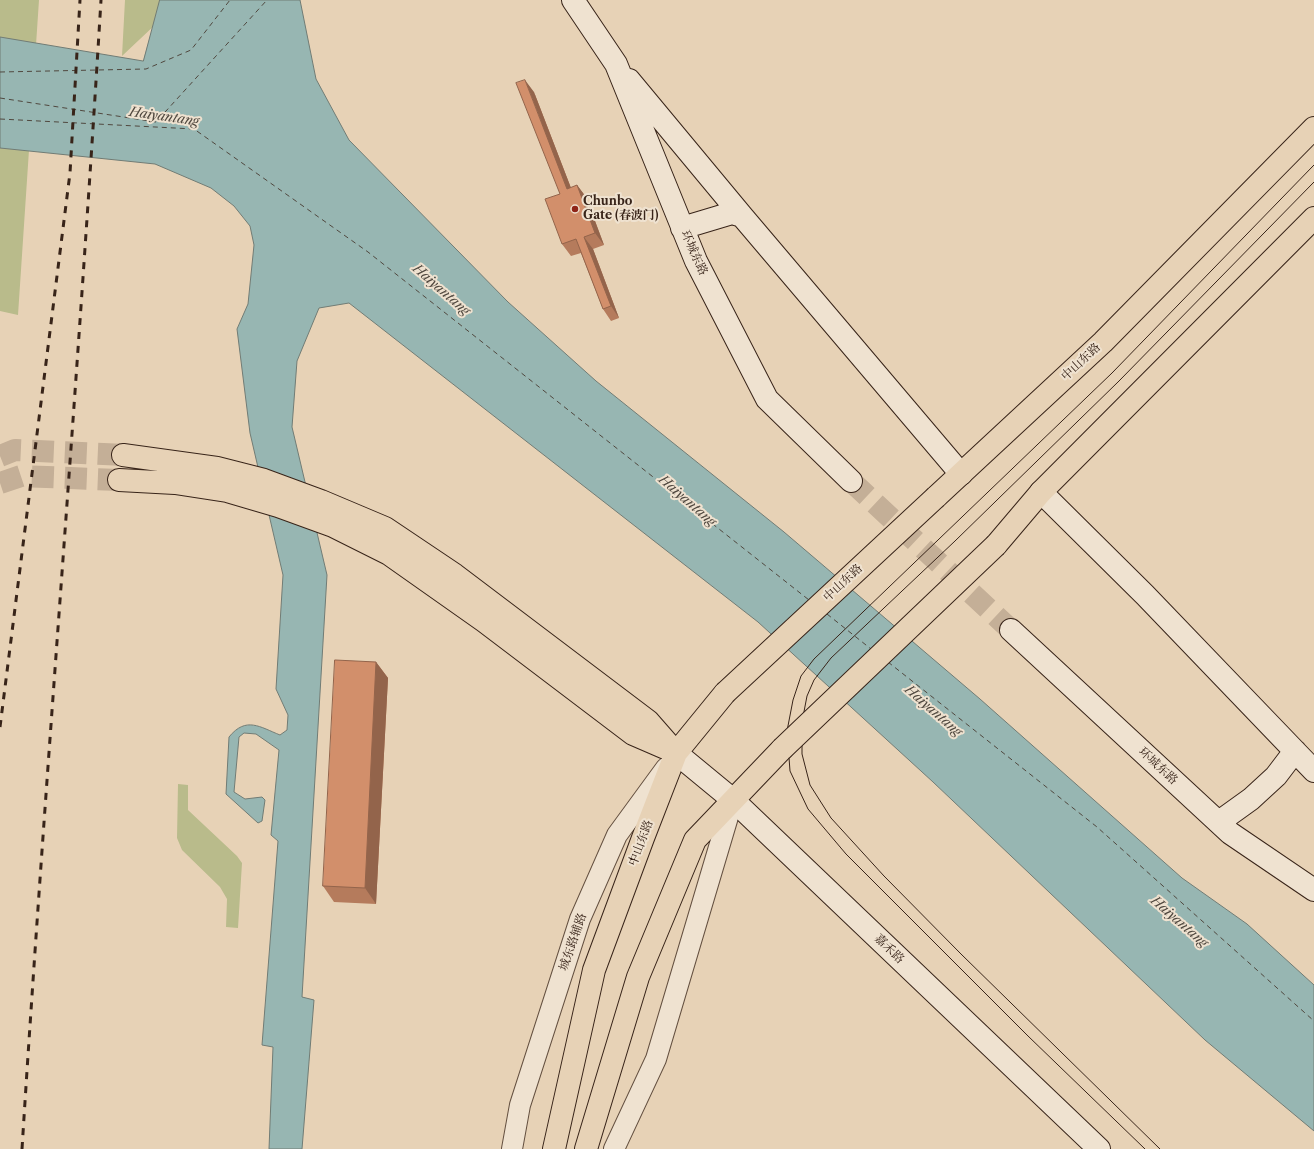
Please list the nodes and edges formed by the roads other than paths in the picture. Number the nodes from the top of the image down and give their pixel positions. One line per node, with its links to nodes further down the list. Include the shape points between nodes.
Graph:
1 (573, 0): 2 (street, 环城东路)
2 (616, 64): 4 (street); 6 (street, 环城东路)
3 (1314, 128): 8 (main road, 中山东路, via 1103,342)
4 (742, 216): 6 (street, via 732,213); 8 (street)
5 (1314, 218): 11 (main road)
6 (682, 228): 10 (street, 环城东路, via 696,261 767,399)
7 (123, 455): 14 (main road, via 217,468 264,480 385,528 456,575 648,721)
8 (961, 474): 14 (main road, 中山东路, bridge, via 725,693)
9 (119, 480): 14 (main road, via 174,483 227,491 333,526 396,559 484,621 633,734)
10 (851, 480)
11 (1041, 492): 13 (street, via 1146,595); 16 (main road, bridge, via 996,545 782,749)
12 (1011, 630): 17 (street, 环城东路)
13 (1295, 751): 15 (street); 17 (street, via 1276,776 1251,799)
14 (676, 753): 16 (street, 嘉禾路); 19 (street, 城东路辅路, via 617,835 580,919 520,1105); 20 (main road, 中山东路, via 594,970)
15 (1314, 771)
16 (733, 800): 21 (main road, via 695,840 638,977); 22 (street, via 656,1059); 23 (street, 嘉禾路)
17 (1219, 822): 18 (street, 环城东路, via 1230,833)
18 (1314, 890)
19 (512, 1149)
20 (554, 1149)
21 (586, 1149)
22 (614, 1149)
23 (1099, 1149)

